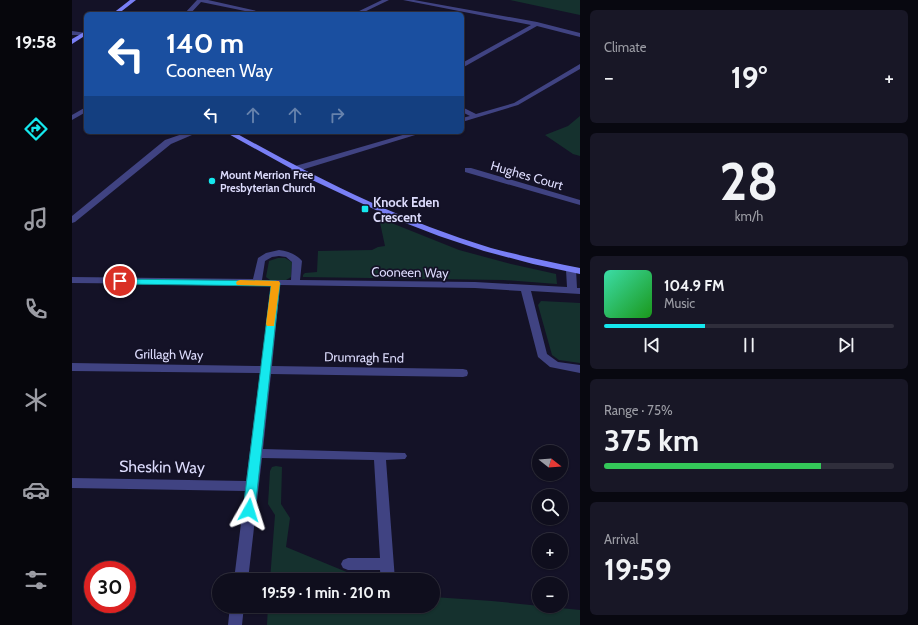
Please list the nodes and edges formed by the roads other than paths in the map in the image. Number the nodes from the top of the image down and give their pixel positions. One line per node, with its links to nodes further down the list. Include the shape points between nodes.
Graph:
1 (133, 0): 6 (street)
2 (200, 0): 7 (street); 8 (street)
3 (386, 0): 9 (street)
4 (406, 0): 5 (street)
5 (463, 10): 10 (street); 11 (street)
6 (118, 12)
7 (189, 12)
8 (257, 12)
9 (360, 12)
10 (458, 12)
11 (537, 24): 15 (street); 17 (street)
12 (72, 33): 13 (street)
13 (84, 34)
14 (84, 35): 16 (street)
15 (580, 35)
16 (72, 42)
17 (464, 65)
18 (580, 66): 21 (street, via 516,104)
19 (84, 110): 22 (street)
20 (464, 110): 21 (street)
21 (476, 116): 23 (street)
22 (72, 118)
23 (464, 119)
24 (190, 134): 30 (street, via 168,142)
25 (233, 134): 27 (street)
26 (413, 134): 27 (street)
27 (295, 169): 31 (street, via 424,229 495,252)
28 (468, 170): 29 (street, Hughes Court)
29 (580, 202)
30 (72, 220)
31 (576, 270): 37 (street)
32 (72, 280): 33 (street, Cooneen Way)
33 (257, 283): 34 (street, Cooneen Way); 35 (street, via 261,260 265,256 279,253 293,257 296,261)
34 (276, 283): 35 (street, Cooneen Way); 40 (street)
35 (295, 283): 36 (street, Cooneen Way)
36 (526, 287): 37 (street, Cooneen Way); 39 (street, via 542,355 547,362 559,367)
37 (576, 290)
38 (72, 367): 40 (street, Grillagh Way)
39 (580, 368)
40 (265, 369): 41 (street, Drumragh End); 42 (street)
41 (463, 374)
42 (256, 453): 43 (street); 46 (street)
43 (380, 456): 44 (street); 48 (street)
44 (401, 456)
45 (72, 482): 46 (street, Sheskin Way)
46 (252, 486): 49 (street)
47 (348, 564): 48 (street)
48 (387, 564): 50 (street)
49 (241, 573)
50 (388, 573)
51 (236, 613): 52 (street)
52 (235, 625)

